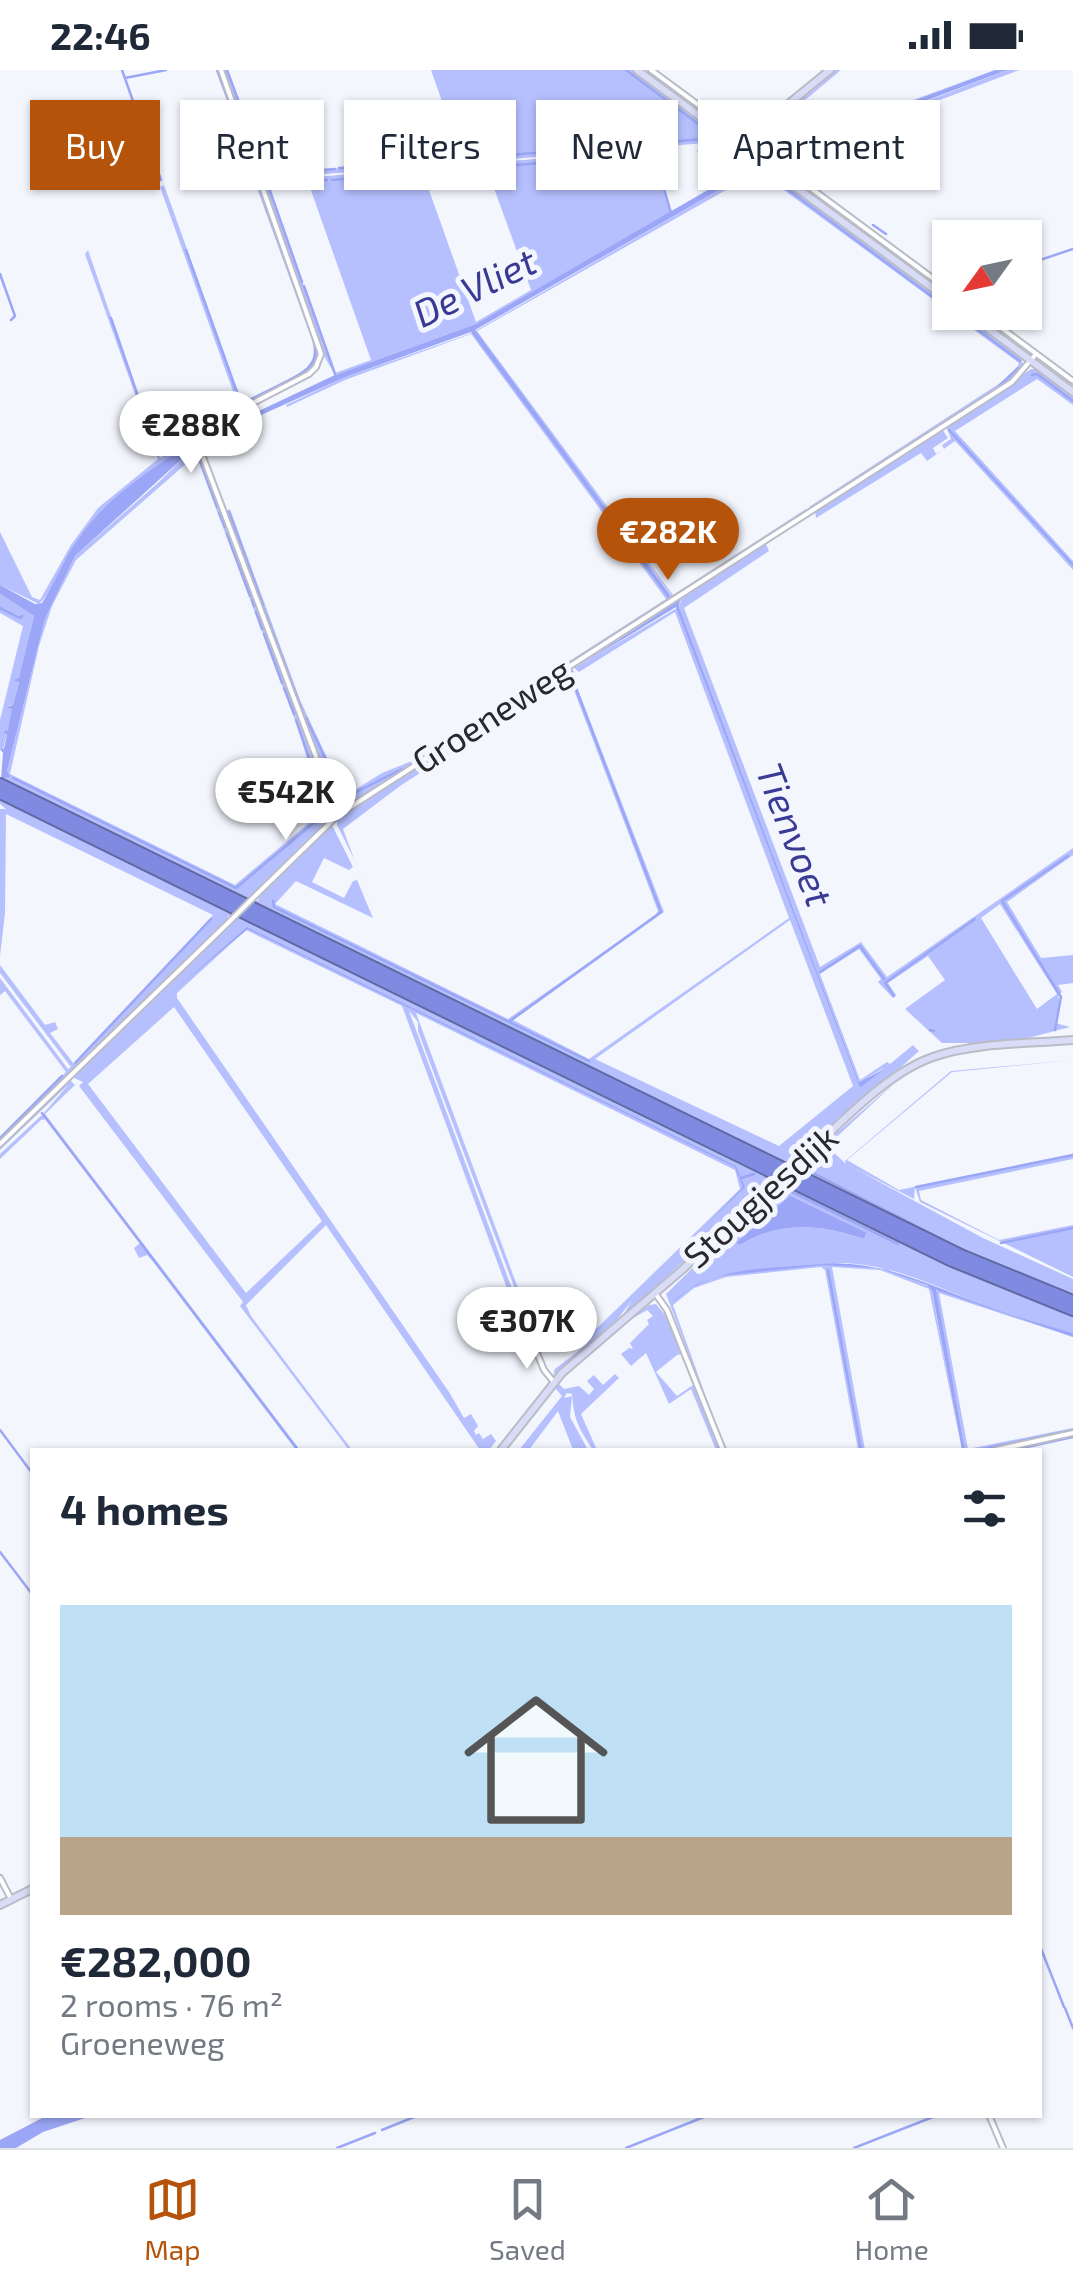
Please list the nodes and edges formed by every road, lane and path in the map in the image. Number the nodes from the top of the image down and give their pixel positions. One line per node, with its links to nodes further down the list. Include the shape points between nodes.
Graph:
1 (221, 70): 19 (street, via 320,354 308,374 205,429 200,446)
2 (637, 70): 7 (street)
3 (651, 70): 6 (street)
4 (830, 70): 5 (street)
5 (793, 100)
6 (698, 108)
7 (698, 112)
8 (804, 190): 11 (street)
9 (809, 190): 10 (street)
10 (932, 277)
11 (932, 287)
12 (993, 330): 14 (street)
13 (1001, 330): 14 (street)
14 (1034, 358): 15 (street); 16 (street); 19 (street, Groeneweg, via 1012,382)
15 (1073, 382)
16 (1073, 392)
17 (0, 784): 23 (highway, via 962,1256)
18 (0, 793): 24 (highway, via 950,1260)
19 (338, 815): 21 (street, Groeneweg, bridge)
20 (1073, 1040): 22 (street, Stougjesdijk, bridge, via 957,1051 921,1062 891,1081)
21 (0, 1144)
22 (655, 1292): 26 (street, Stougjesdijk); 29 (street)
23 (1073, 1302)
24 (1073, 1310)
25 (532, 1341): 26 (street)
26 (554, 1381): 28 (street, Stougjesdijk)
27 (1073, 1434): 30 (street)
28 (503, 1448)
29 (722, 1448)
30 (1006, 1448)
31 (0, 1878): 33 (street)
32 (30, 1890): 33 (street)
33 (11, 1899): 34 (street)
34 (0, 1905)
35 (991, 2118): 36 (street)
36 (1003, 2148)

